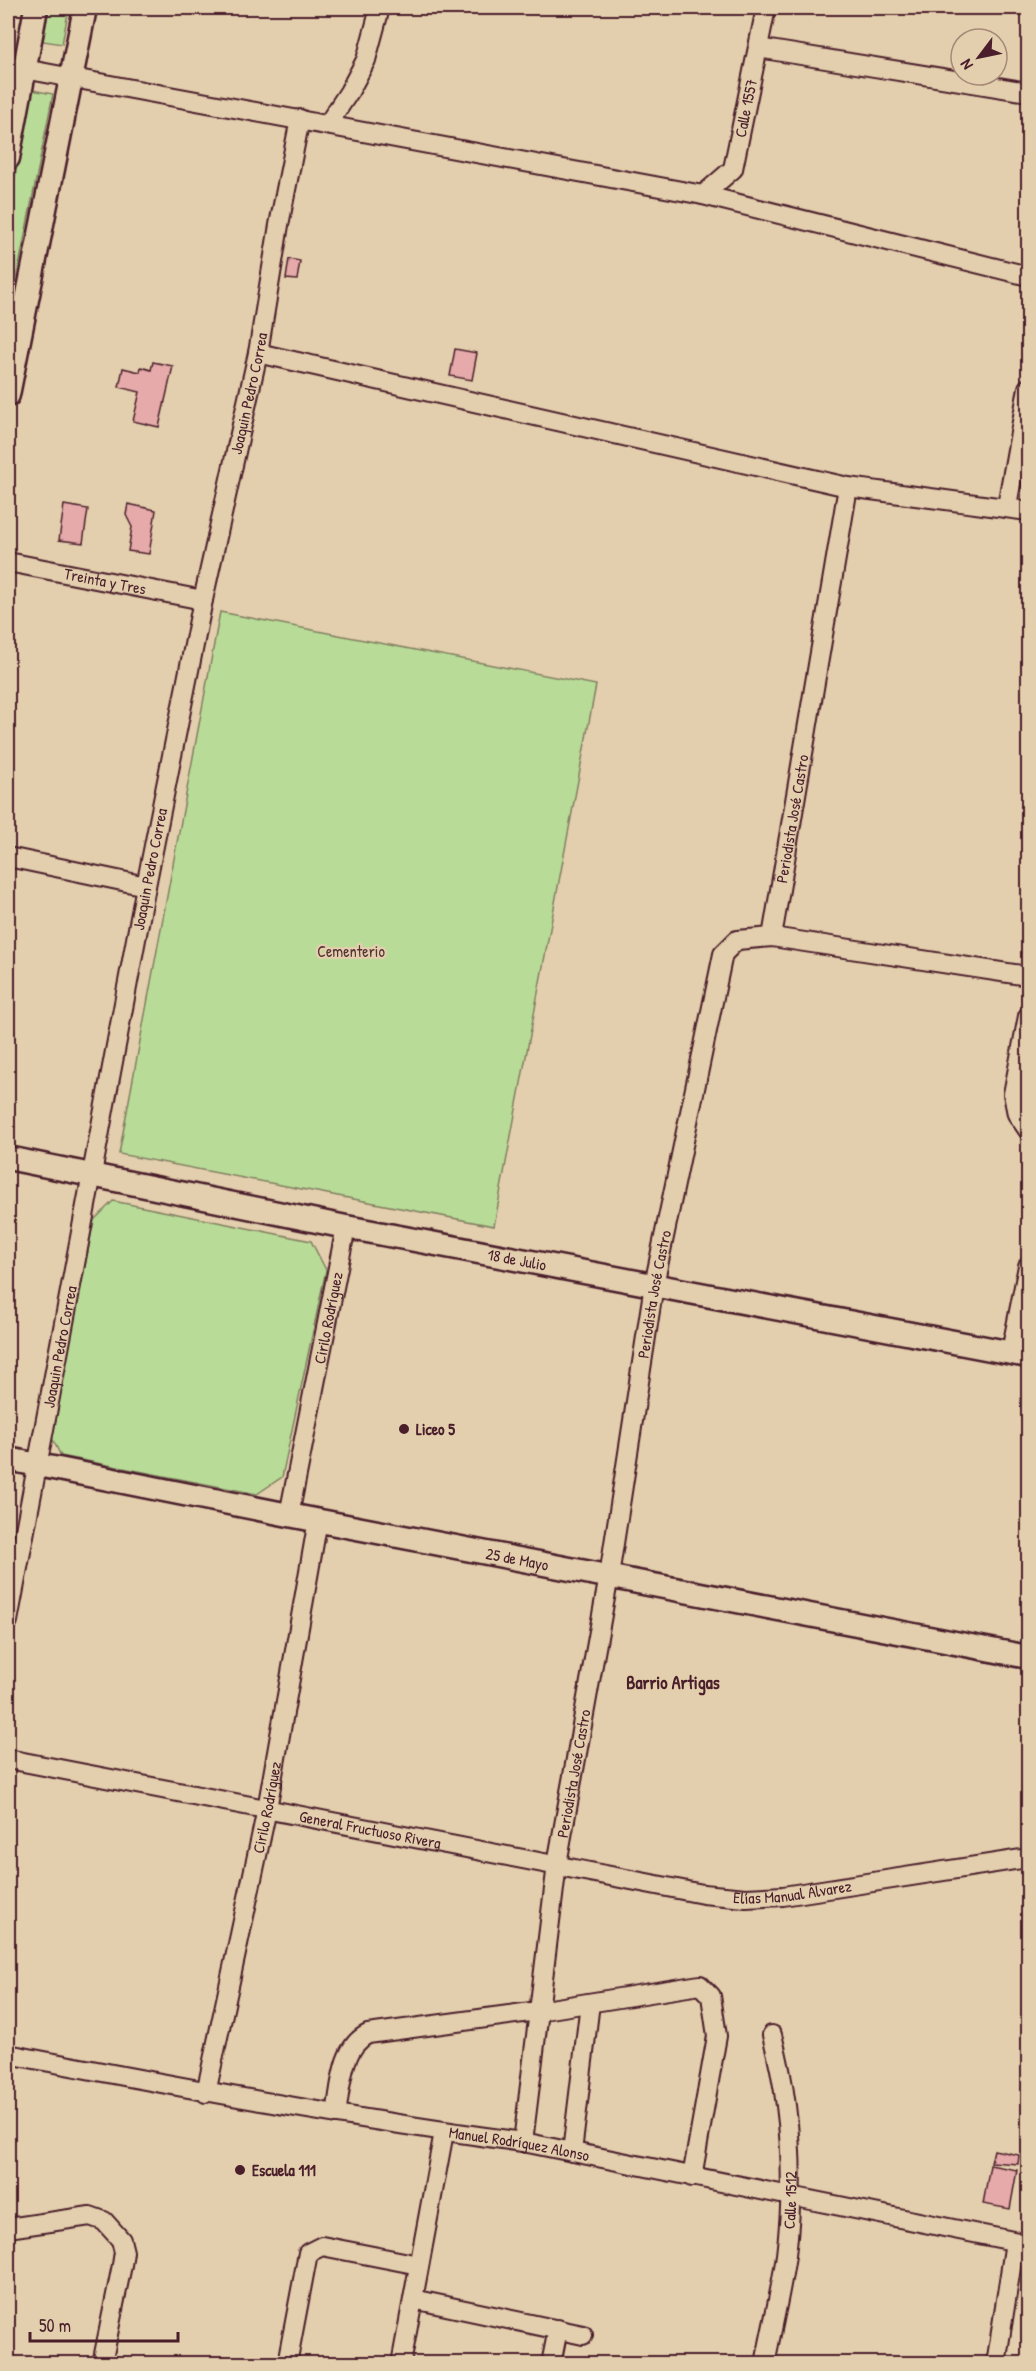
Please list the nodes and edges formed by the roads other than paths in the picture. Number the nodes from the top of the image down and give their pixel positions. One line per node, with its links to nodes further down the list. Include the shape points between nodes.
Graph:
1 (36, 8): 6 (street)
2 (85, 8): 7 (street)
3 (380, 8): 10 (street, via 366,60)
4 (766, 8): 5 (street, Calle 1557)
5 (758, 48): 8 (street); 12 (street, Calle 1557, via 733,169)
6 (17, 68): 7 (street); 11 (street)
7 (71, 80): 9 (street); 16 (street)
8 (1029, 92)
9 (300, 119): 10 (street); 14 (street, Joaquin Pedro Correa)
10 (328, 124): 12 (street)
11 (8, 158)
12 (704, 195): 13 (street)
13 (1029, 276)
14 (258, 353): 17 (street); 21 (street, Joaquin Pedro Correa)
15 (1029, 388): 18 (street)
16 (8, 395)
17 (849, 487): 18 (street); 24 (street, Periodista José Castro)
18 (1007, 506): 19 (street)
19 (1029, 511)
20 (8, 562): 21 (street, Treinta y Tres)
21 (203, 600): 23 (street, Joaquin Pedro Correa)
22 (8, 857): 23 (street)
23 (146, 886): 30 (street, Joaquin Pedro Correa)
24 (772, 937): 25 (street); 33 (street, Periodista José Castro, via 737,940 723,954)
25 (1029, 976)
26 (1029, 1016): 27 (street)
27 (1025, 1052): 28 (street, via 1014,1094 1017,1114)
28 (1029, 1130)
29 (8, 1158): 30 (street, 18 de Julio)
30 (92, 1176): 31 (street, 18 de Julio); 36 (street, Joaquin Pedro Correa)
31 (346, 1227): 33 (street, 18 de Julio); 37 (street, Cirilo Rodríguez)
32 (1029, 1266): 34 (street)
33 (654, 1285): 34 (street, 18 de Julio); 39 (street, Periodista José Castro)
34 (1020, 1354)
35 (8, 1459): 36 (street, 25 de Mayo)
36 (37, 1465): 37 (street, 25 de Mayo); 40 (street, Joaquin Pedro Correa)
37 (289, 1515): 38 (street, 25 de Mayo)
38 (318, 1520): 39 (street, 25 de Mayo); 43 (street, Cirilo Rodríguez)
39 (609, 1576): 41 (street, 25 de Mayo); 45 (street, Periodista José Castro)
40 (8, 1621)
41 (1029, 1657)
42 (8, 1760): 43 (street, General Fructuoso Rivera)
43 (267, 1809): 45 (street, General Fructuoso Rivera); 50 (street, Cirilo Rodríguez)
44 (1029, 1858): 45 (street, Elías Manual Álvarez, via 783,1896 746,1898 656,1886)
45 (557, 1864): 47 (street, Periodista José Castro)
46 (590, 2003): 47 (street); 54 (street); 55 (street, via 700,1984 711,1996 717,2036)
47 (538, 2012): 51 (street, via 359,2038 349,2052); 53 (street, Periodista José Castro)
48 (772, 2035): 56 (street, Calle 1512, via 781,2070)
49 (8, 2054): 50 (street, Manuel Rodríguez Alonso)
50 (206, 2092): 51 (street, Manuel Rodríguez Alonso)
51 (336, 2114): 52 (street, Manuel Rodríguez Alonso)
52 (444, 2132): 53 (street, Manuel Rodríguez Alonso); 59 (street)
53 (523, 2142): 54 (street, Manuel Rodríguez Alonso)
54 (572, 2152): 55 (street, Manuel Rodríguez Alonso)
55 (692, 2177): 56 (street, Manuel Rodríguez Alonso)
56 (791, 2198): 58 (street, Manuel Rodríguez Alonso); 67 (street, Calle 1512, via 786,2255)
57 (8, 2228): 63 (street, via 90,2216 104,2221 121,2240 124,2252)
58 (1022, 2243): 68 (street)
59 (419, 2265): 60 (street); 64 (street, via 322,2246 308,2253)
60 (413, 2299): 61 (street); 65 (street)
61 (558, 2330): 62 (street); 66 (street)
62 (583, 2334)
63 (102, 2364)
64 (287, 2364)
65 (401, 2364)
66 (552, 2364)
67 (765, 2364)
68 (996, 2364)

